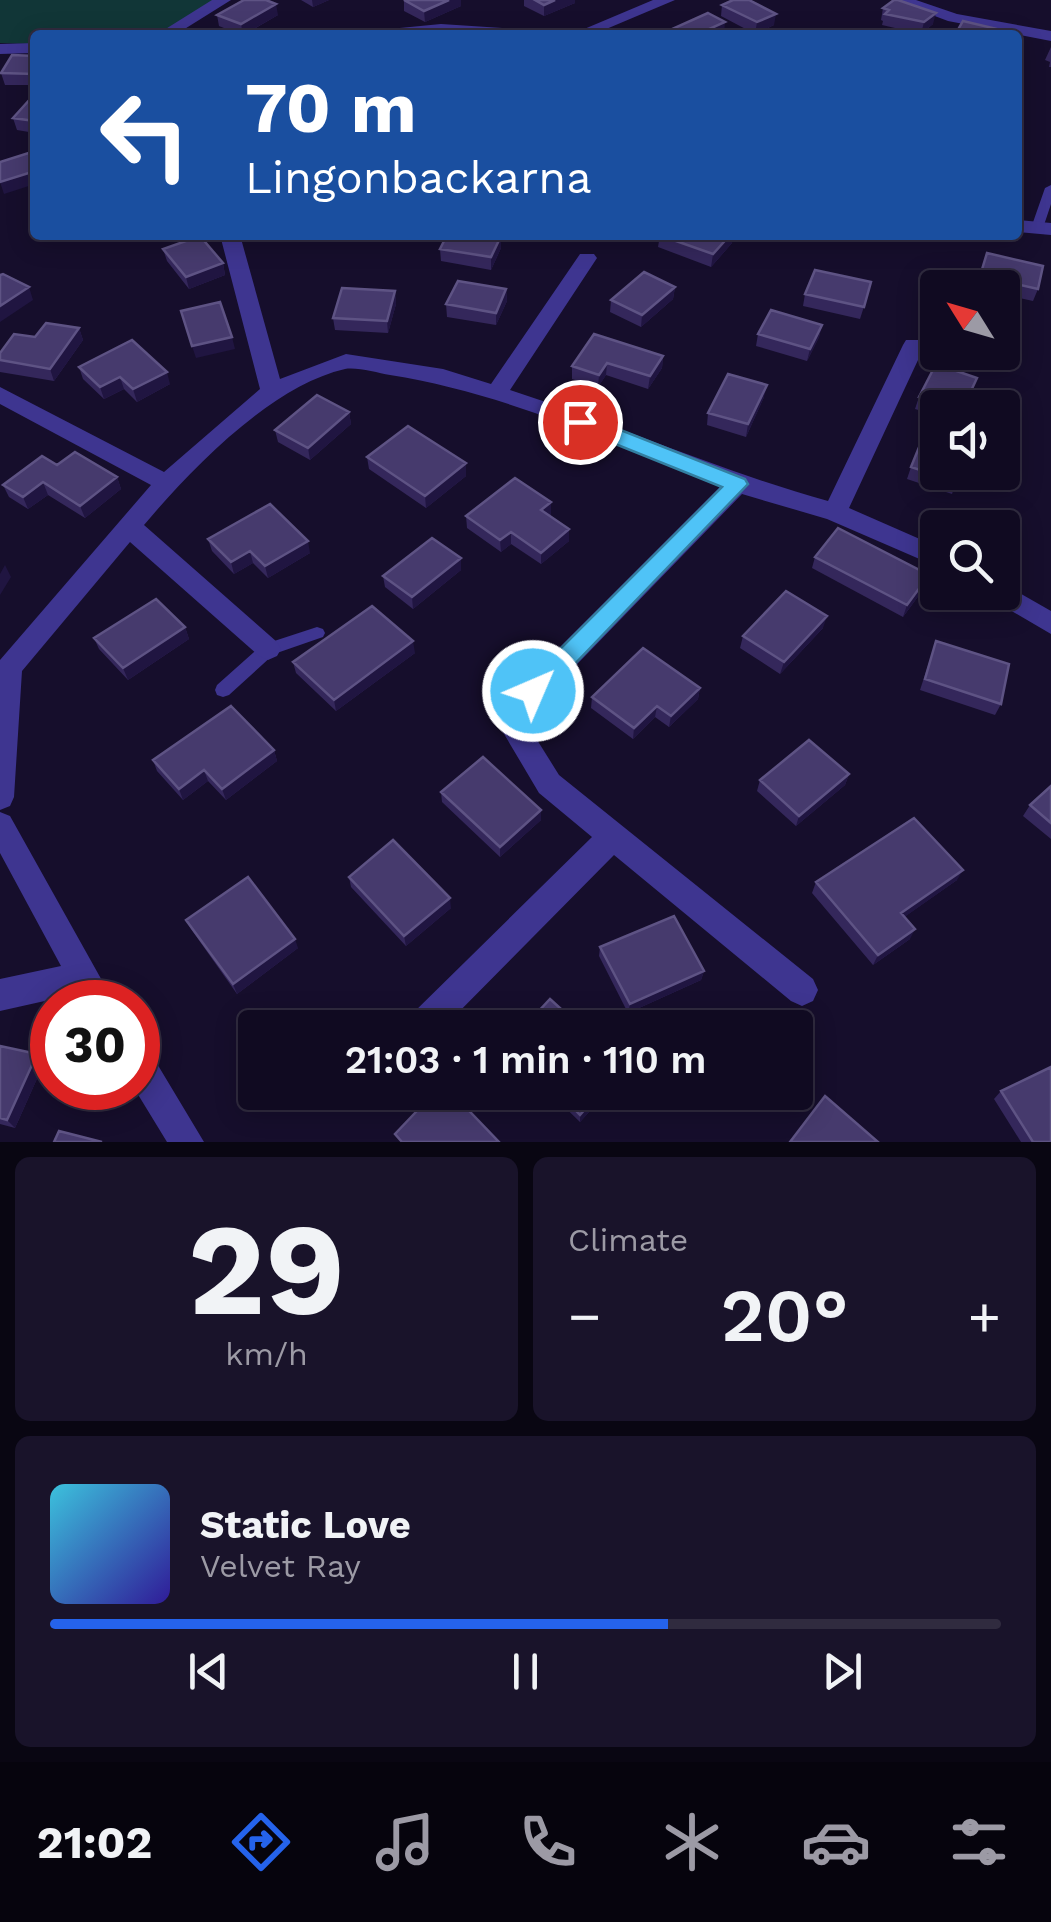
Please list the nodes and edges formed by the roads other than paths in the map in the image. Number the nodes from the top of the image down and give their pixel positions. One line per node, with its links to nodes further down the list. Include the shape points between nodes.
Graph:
1 (223, 0): 4 (street)
2 (668, 0): 7 (street)
3 (900, 0): 8 (street)
4 (172, 30)
5 (431, 30): 6 (street)
6 (456, 30)
7 (591, 30)
8 (1019, 30)
9 (1022, 31): 10 (street)
10 (1051, 36)
11 (30, 48): 12 (street)
12 (0, 49)
13 (1051, 188): 14 (lane)
14 (1035, 228)
15 (231, 240): 18 (street)
16 (587, 258): 20 (street)
17 (914, 344): 23 (street)
18 (272, 391): 20 (street, via 346,361 443,376); 21 (street)
19 (0, 394): 21 (street)
20 (496, 394): 22 (street)
21 (166, 482): 24 (street)
22 (737, 484): 23 (street); 34 (street, via 508,717 549,784)
23 (835, 512): 25 (street)
24 (130, 527): 29 (street); 30 (street)
25 (920, 550)
26 (1020, 605): 27 (street)
27 (1051, 624)
28 (317, 634): 29 (lane)
29 (268, 648): 31 (lane)
30 (4, 667): 32 (street)
31 (223, 690)
32 (0, 796)
33 (0, 826): 35 (street)
34 (614, 835): 36 (street); 39 (street)
35 (85, 980)
36 (802, 990)
37 (30, 993): 38 (street)
38 (0, 995)
39 (438, 1010)
40 (160, 1099): 41 (street)
41 (187, 1142)

